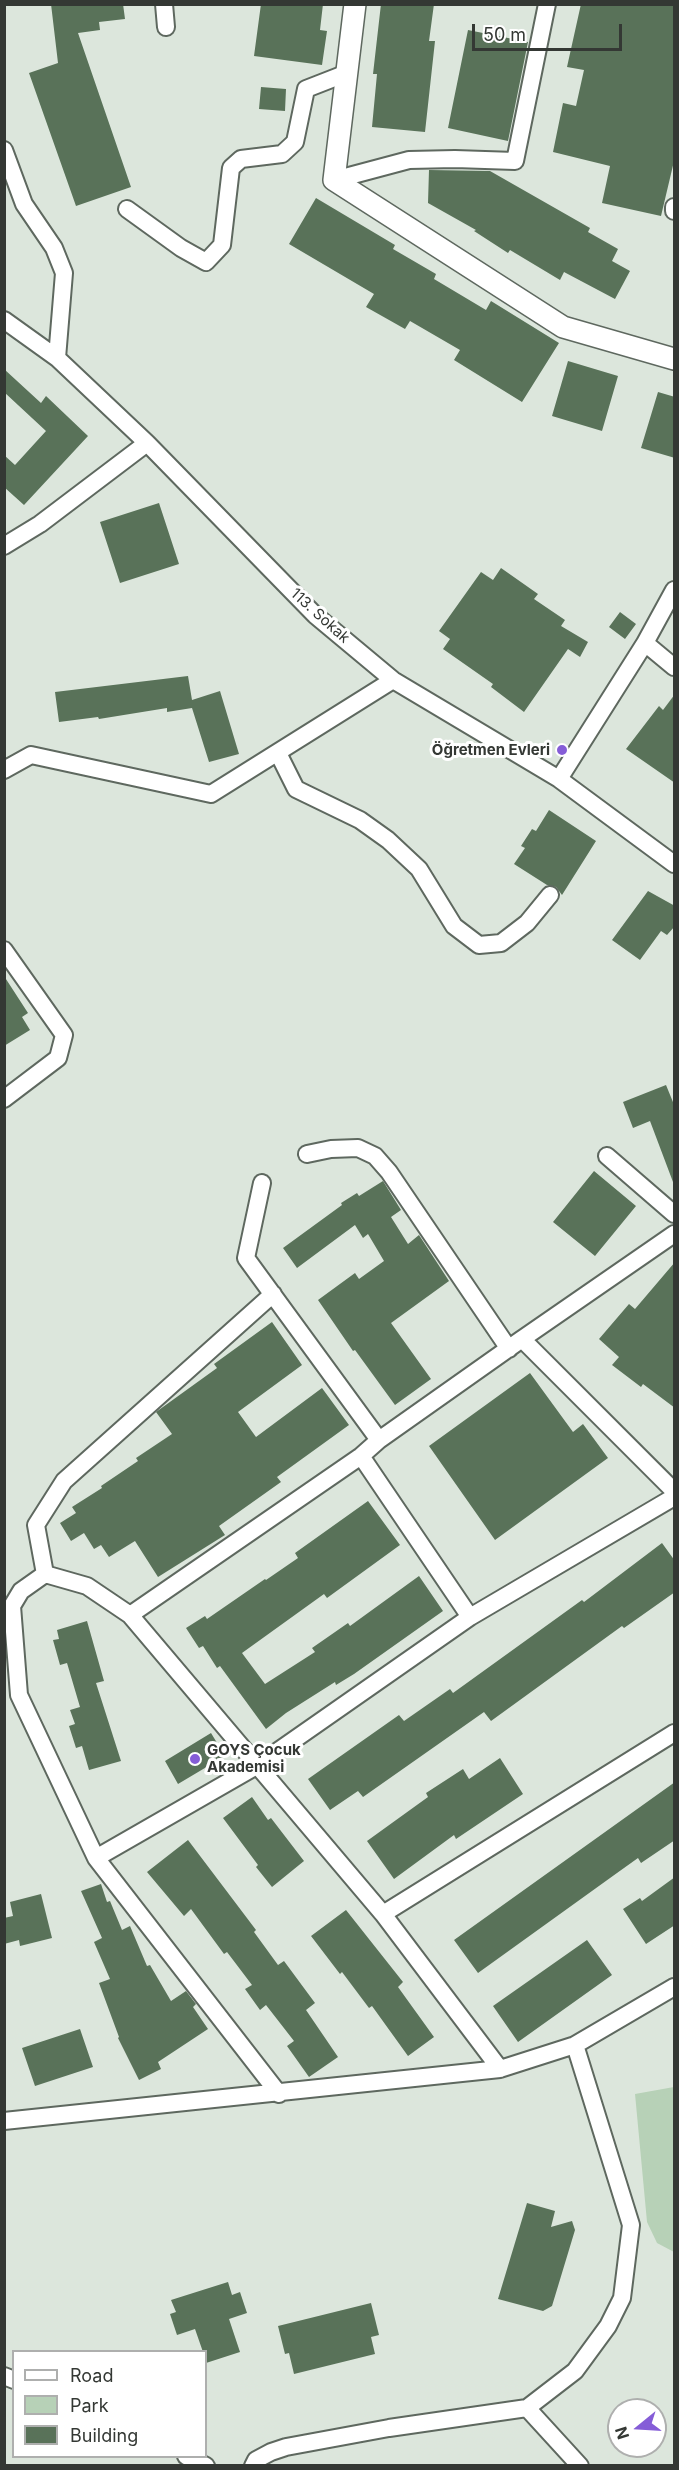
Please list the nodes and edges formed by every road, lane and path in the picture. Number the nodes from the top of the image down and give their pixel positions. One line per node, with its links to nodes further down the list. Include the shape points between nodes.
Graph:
1 (164, 4): 4 (street)
2 (355, 4): 5 (street)
3 (547, 4): 7 (street, via 515,162 409,160)
4 (165, 27)
5 (347, 72): 7 (street); 8 (street, via 306,89 295,142 282,154 241,159 231,168 222,245 206,262)
6 (4, 150): 10 (street, via 24,204 54,248 64,273)
7 (334, 180): 11 (street, via 563,327)
8 (127, 208)
9 (4, 320): 10 (street, 113. Sokak)
10 (57, 358): 12 (street, 113. Sokak)
11 (675, 359)
12 (147, 443): 13 (street, via 40,524); 17 (street, 113. Sokak, via 315,615)
13 (4, 546)
14 (675, 590): 15 (street)
15 (645, 643): 16 (street); 20 (street)
16 (675, 667)
17 (393, 680): 18 (street); 20 (street, 113. Sokak)
18 (278, 753): 19 (street, via 211,794 31,755); 22 (street, via 296,789 360,820 388,840 419,869 454,926 479,945 501,943 527,923)
19 (4, 770)
20 (559, 779): 21 (street, 113. Sokak)
21 (675, 864)
22 (550, 895)
23 (4, 950): 24 (street, via 64,1035 58,1058)
24 (4, 1099)
25 (307, 1154): 31 (street, via 357,1148 375,1156)
26 (607, 1156): 28 (street)
27 (262, 1183): 30 (street, via 246,1258)
28 (675, 1214)
29 (675, 1234): 31 (street)
30 (273, 1294): 32 (street); 36 (street, via 64,1481 36,1525)
31 (516, 1344): 32 (street); 34 (street)
32 (379, 1440): 33 (street)
33 (362, 1456): 39 (street); 40 (street)
34 (675, 1491)
35 (675, 1497): 40 (street)
36 (45, 1574): 38 (street); 39 (street, via 87,1586)
37 (4, 1587): 38 (street)
38 (21, 1591): 43 (street, via 12,1606 19,1695)
39 (130, 1615): 42 (street)
40 (470, 1617): 42 (street)
41 (675, 1733): 44 (street)
42 (258, 1765): 43 (street); 44 (street)
43 (96, 1858): 48 (street)
44 (383, 1914): 47 (street)
45 (675, 1988): 46 (street)
46 (575, 2045): 47 (street); 50 (street, via 630,2219 622,2298 608,2326 575,2371)
47 (500, 2069): 48 (street)
48 (279, 2094): 49 (street)
49 (4, 2121)
50 (527, 2408): 53 (street, via 286,2447 256,2460); 54 (street)
51 (188, 2458): 52 (street)
52 (206, 2466)
53 (253, 2466)
54 (580, 2466)

